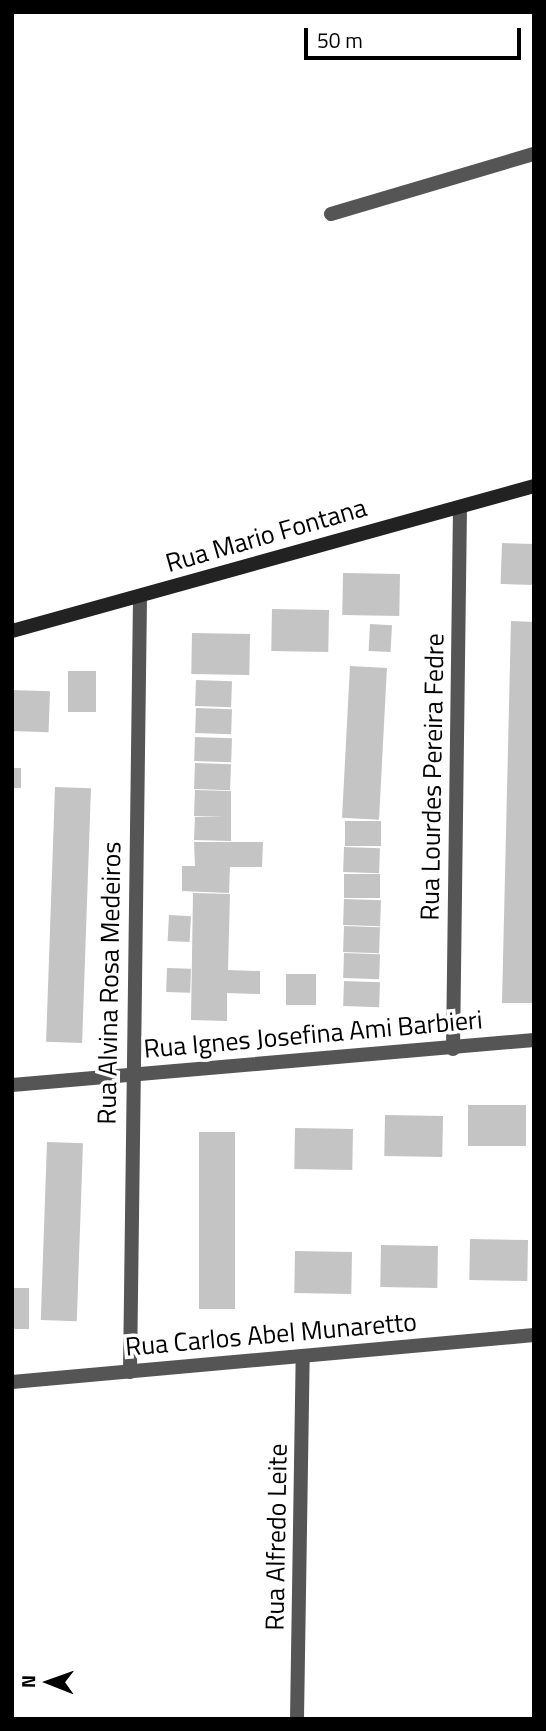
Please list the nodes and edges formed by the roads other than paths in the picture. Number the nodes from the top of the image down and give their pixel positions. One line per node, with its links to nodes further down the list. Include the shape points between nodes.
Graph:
1 (534, 154): 2 (street)
2 (331, 214)
3 (534, 486): 4 (street, Rua Mario Fontana)
4 (460, 507): 5 (street, Rua Mario Fontana); 8 (street, Rua Lourdes Pereira Fedre)
5 (140, 596): 6 (street, Rua Mario Fontana); 9 (street, Rua Alvina Rosa Medeiros)
6 (12, 631)
7 (534, 1040): 8 (street, Rua Ignes Josefina Ami Barbieri)
8 (453, 1049): 9 (street, Rua Ignes Josefina Ami Barbieri)
9 (132, 1073): 10 (street, Rua Ignes Josefina Ami Barbieri); 13 (street, Rua Alvina Rosa Medeiros)
10 (12, 1085)
11 (534, 1335): 12 (street, Rua Carlos Abel Munaretto)
12 (303, 1356): 13 (street, Rua Carlos Abel Munaretto); 15 (street, Rua Alfredo Leite)
13 (130, 1372): 14 (street, Rua Carlos Abel Munaretto)
14 (12, 1382)
15 (297, 1719)

